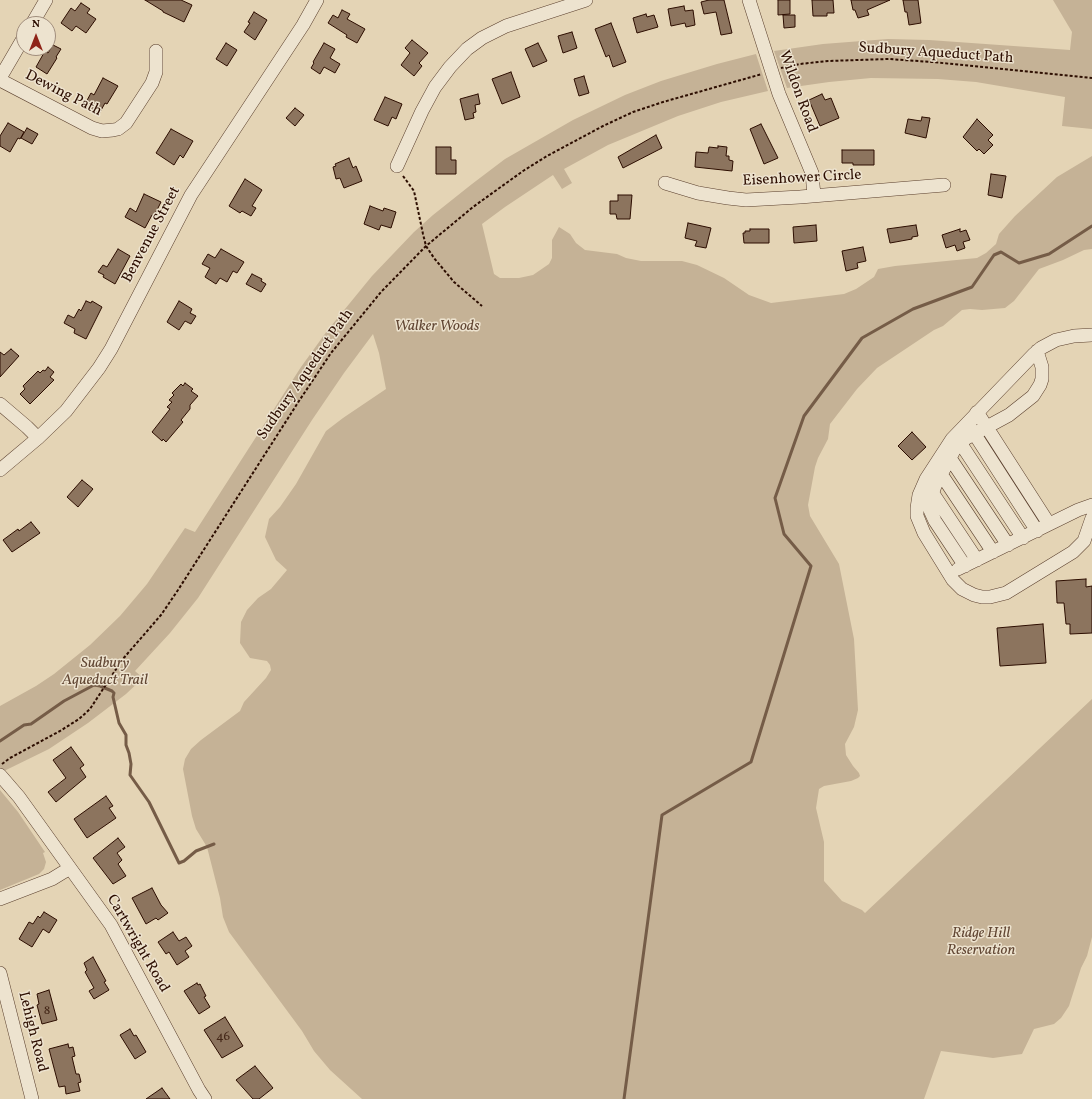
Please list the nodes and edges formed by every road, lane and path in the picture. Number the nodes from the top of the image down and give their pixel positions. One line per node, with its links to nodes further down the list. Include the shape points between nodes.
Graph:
1 (46, 0): 5 (street)
2 (317, 0): 23 (street, Benvenue Street, via 191,195 99,368 66,411)
3 (586, 0): 11 (street, via 506,26 490,33 467,49 434,86)
4 (749, 0): 8 (street, Wildon Road)
5 (37, 16)
6 (16, 51): 10 (street)
7 (156, 51): 10 (street, Dewing Path, via 156,72 152,83 126,123 113,130 102,131 92,128)
8 (771, 71): 9 (path, Sudbury Aqueduct Path, via 813,62 889,59); 14 (street, Wildon Road, via 812,174); 15 (path, Sudbury Aqueduct Path, via 663,102 603,126 523,171 473,207)
9 (1092, 78)
10 (0, 79)
11 (397, 166): 15 (path, via 414,191)
12 (664, 183): 14 (street, Eisenhower Circle, via 728,198)
13 (944, 185): 14 (street, Eisenhower Circle)
14 (814, 196)
15 (426, 246): 16 (path, via 443,271); 39 (path, Sudbury Aqueduct Path, via 380,292 331,353 178,590 161,615 122,660 90,709 79,719)
16 (482, 306)
17 (1092, 335): 18 (street, via 1062,338)
18 (1037, 351): 20 (street); 21 (street, via 1042,367 1037,391 1016,410)
19 (0, 404): 23 (street)
20 (977, 412): 21 (street); 22 (street); 25 (street, via 957,433)
21 (986, 427): 22 (street); 31 (street)
22 (971, 429): 24 (street); 32 (street)
23 (38, 438): 26 (street, Benvenue Street)
24 (959, 441): 25 (street); 33 (street)
25 (947, 454): 27 (street); 34 (street); 38 (street, via 924,484 919,495 917,516 924,533)
26 (0, 470)
27 (942, 474): 28 (street); 35 (street)
28 (932, 492): 36 (street); 37 (street, via 929,504 932,515)
29 (1092, 505): 31 (street)
30 (1092, 518): 38 (street, via 1084,541 1077,549 1006,593 990,597 974,595 957,585)
31 (1049, 524): 32 (street)
32 (1037, 531): 33 (street)
33 (1023, 538): 34 (street)
34 (1008, 545): 35 (street)
35 (993, 552): 36 (street)
36 (977, 560): 37 (street)
37 (964, 566): 38 (street)
38 (949, 573)
39 (0, 766)
40 (0, 775): 41 (street, Cartwright Road)
41 (70, 868): 42 (street); 45 (street, Cartwright Road, via 111,925)
42 (0, 899)
43 (0, 973): 44 (street, Lehigh Road)
44 (32, 1099)
45 (205, 1099)

